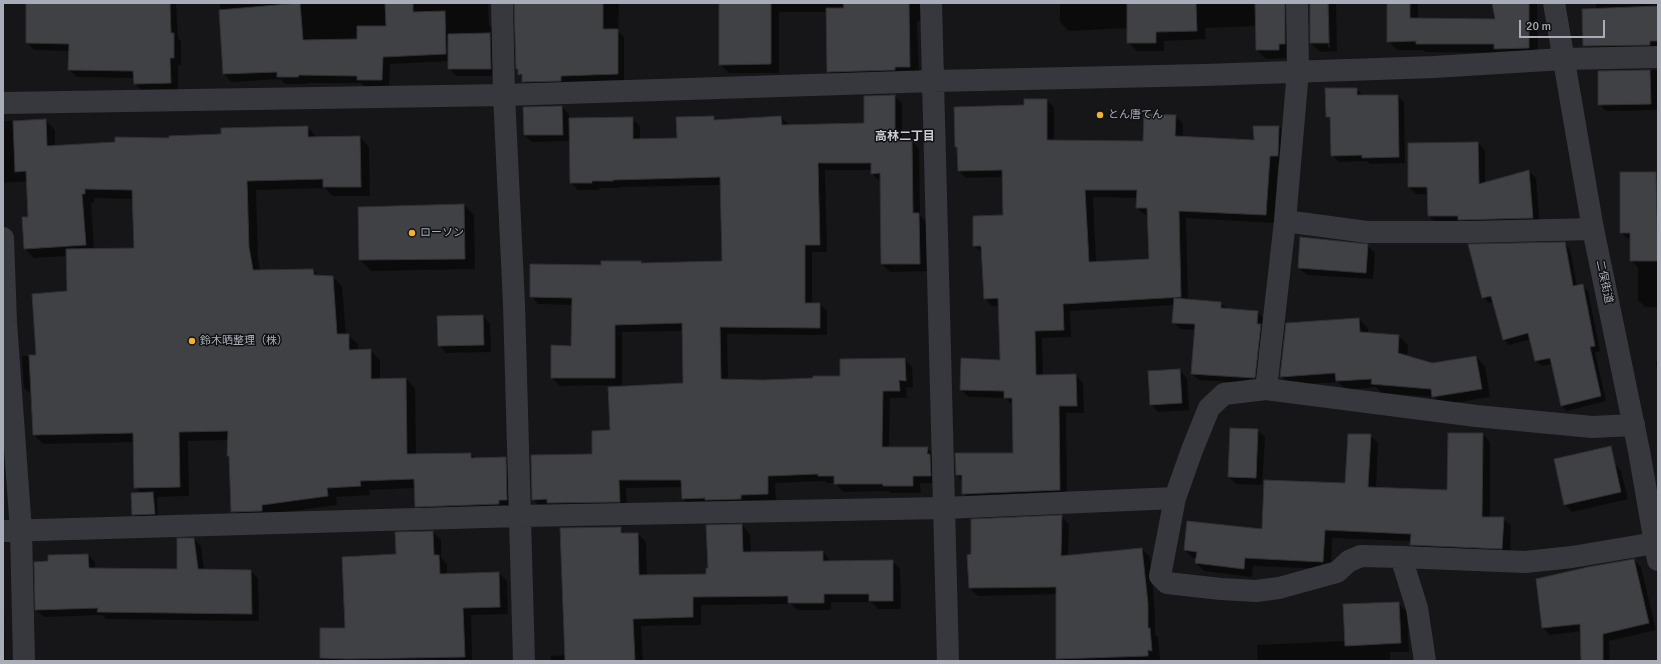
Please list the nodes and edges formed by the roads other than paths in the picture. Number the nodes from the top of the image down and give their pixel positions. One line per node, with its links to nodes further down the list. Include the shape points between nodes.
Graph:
1 (502, 3): 9 (street)
2 (931, 3): 8 (street)
3 (1297, 3): 7 (street)
4 (1554, 3): 6 (street, 二俣街道)
5 (1658, 57): 6 (street)
6 (1563, 59): 7 (street, via 1434,67); 12 (street, 二俣街道)
7 (1298, 71): 8 (street); 11 (street)
8 (934, 81): 9 (street); 17 (street)
9 (504, 95): 10 (street); 18 (street)
10 (3, 103)
11 (1285, 221): 12 (street, via 1367,232); 14 (street)
12 (1593, 229): 15 (street, 二俣街道)
13 (3, 238): 19 (street)
14 (1266, 389): 15 (street, via 1476,416 1592,427); 16 (street, via 1224,394 1209,408)
15 (1634, 425): 20 (street, 二俣街道)
16 (1175, 498): 17 (street); 21 (street, via 1160,576 1167,583 1256,591 1279,588 1337,572 1349,561 1361,556)
17 (944, 508): 18 (street); 24 (street)
18 (520, 516): 19 (street); 23 (street)
19 (12, 531): 22 (street)
20 (1656, 551): 21 (street, via 1525,562)
21 (1401, 557): 25 (street, via 1418,608)
22 (24, 661)
23 (524, 661)
24 (948, 661)
25 (1425, 661)

